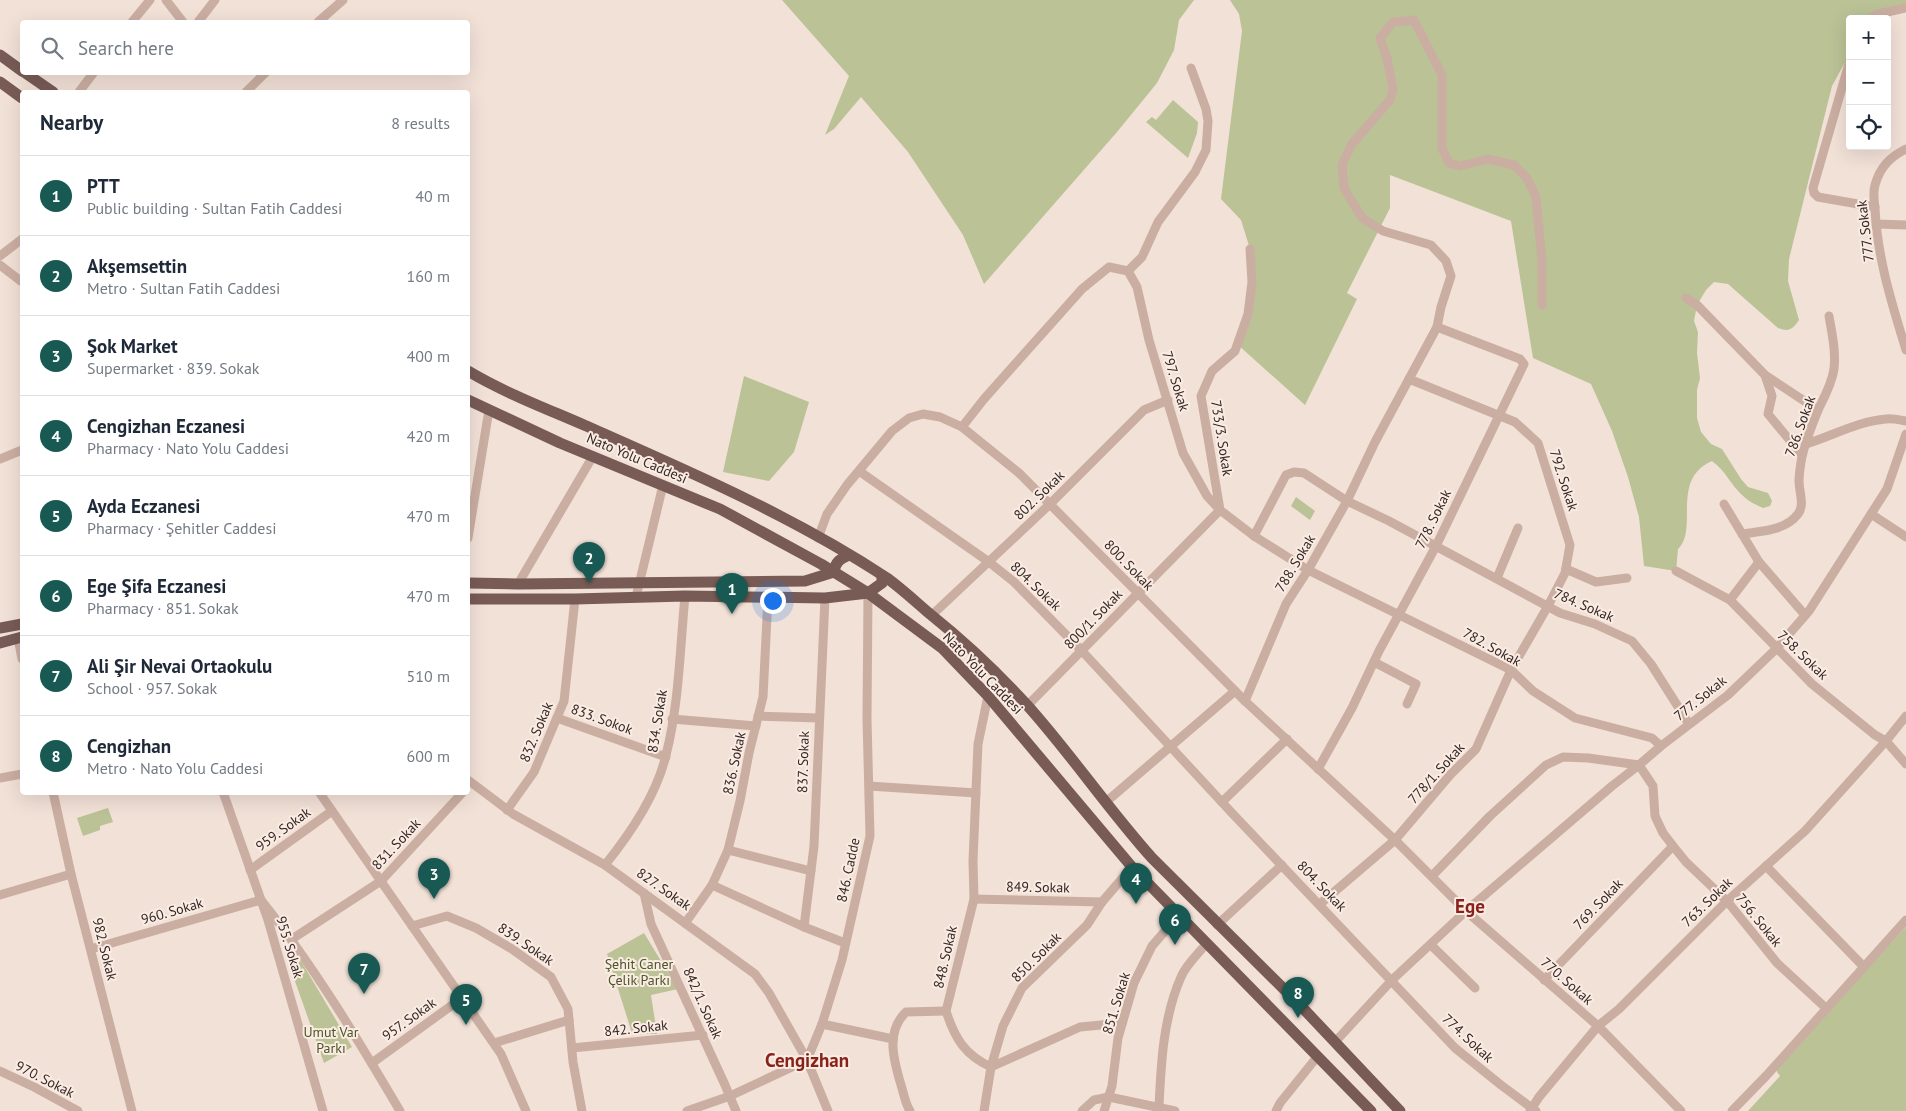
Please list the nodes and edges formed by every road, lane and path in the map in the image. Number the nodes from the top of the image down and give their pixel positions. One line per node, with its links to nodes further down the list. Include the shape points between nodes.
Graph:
1 (150, 0): 7 (street)
2 (166, 0): 8 (street)
3 (215, 0): 9 (street)
4 (342, 0): 10 (street)
5 (1906, 8): 6 (street)
6 (1880, 15)
7 (134, 20)
8 (181, 20)
9 (203, 20)
10 (320, 20)
11 (0, 55): 13 (main road)
12 (1191, 68): 31 (street, via 1206,109 1206,150 1158,222 1142,256)
13 (20, 70)
14 (1846, 74): 24 (street, via 1814,193 1818,197)
15 (28, 75): 19 (main road)
16 (92, 75): 20 (street)
17 (256, 76): 21 (street)
18 (0, 82): 22 (main road)
19 (50, 90)
20 (80, 90)
21 (247, 90)
22 (20, 97)
23 (1906, 149): 24 (street, 777. Sokak, via 1883,166 1874,187)
24 (1875, 207): 25 (street, 777. Sokak)
25 (1876, 224): 26 (street); 37 (street, 777. Sokak, via 1883,266)
26 (1906, 225)
27 (20, 241): 29 (street)
28 (1250, 249): 59 (street, 733/3. Sokak, via 1252,282 1248,314 1235,351 1212,372 1201,396)
29 (0, 256)
30 (0, 265): 32 (street)
31 (1128, 271): 41 (street, 797. Sokak, via 1137,287); 47 (street, via 1110,267 1082,289)
32 (20, 280)
33 (1686, 298): 39 (street)
34 (1542, 305): 36 (street, via 1536,197 1527,178 1514,165 1488,159 1460,166 1449,163 1442,148 1442,74 1414,20 1393,22 1380,38 1393,88 1390,100 1352,144 1342,165 1344,188 1362,218 1383,231 1431,245 1446,261 1451,276)
35 (1829, 316): 44 (street, 786. Sokak, via 1834,371)
36 (1437, 327): 40 (street); 45 (street, 778. Sokak, via 1520,359 1524,364)
37 (1906, 350)
38 (470, 372): 66 (main road, Nato Yolu Caddesi, via 496,388 755,503)
39 (1765, 375): 44 (street); 51 (street, via 1772,396 1768,414)
40 (1409, 379): 45 (street, 792. Sokak); 56 (street, 788. Sokak)
41 (1168, 400): 57 (street, 802. Sokak, via 1144,410); 59 (street, 797. Sokak, via 1184,453 1207,496)
42 (470, 401): 43 (main road, Nato Yolu Caddesi)
43 (489, 410): 52 (main road, Nato Yolu Caddesi); 61 (street)
44 (1818, 410): 49 (street, 786. Sokak)
45 (1499, 416): 67 (street, 778. Sokak); 71 (street, 792. Sokak, via 1516,422 1538,442 1570,545)
46 (1906, 420): 49 (street, via 1887,419 1864,424)
47 (962, 427): 54 (street, 800. Sokak, via 940,417 923,414 909,418 892,431); 57 (street, 800. Sokak, via 1019,473)
48 (1906, 434): 60 (street, 777. Sokak, via 1887,489)
49 (1806, 444): 51 (street, 786. Sokak)
50 (20, 451): 53 (street)
51 (1802, 455): 63 (street, 786. Sokak, via 1799,482 1802,506 1799,513 1782,526)
52 (592, 456): 55 (main road, Nato Yolu Caddesi); 80 (street)
53 (0, 459)
54 (860, 471): 66 (street, 800. Sokak, via 827,514); 69 (street, 804. Sokak)
55 (663, 485): 74 (main road, Nato Yolu Caddesi, via 720,509); 78 (street)
56 (1347, 501): 64 (street, 784. Sokak, via 1304,473 1291,472 1286,475); 67 (street, 784. Sokak); 72 (street, 788. Sokak)
57 (1050, 504): 69 (street, 802. Sokak); 82 (street, 800. Sokak)
58 (1724, 504): 63 (street)
59 (1220, 510): 64 (street); 82 (street, 800/1. Sokak)
60 (1871, 514): 65 (street); 93 (street, 777. Sokak)
61 (470, 526)
62 (1518, 528): 76 (street)
63 (1742, 534): 70 (street)
64 (1254, 536): 72 (street)
65 (1906, 537)
66 (818, 538): 68 (main road, Nato Yolu Caddesi)
67 (1436, 546): 76 (street, 784. Sokak); 91 (street, 778. Sokak)
68 (849, 555): 74 (main road, via 840,559); 75 (main road, Nato Yolu Caddesi)
69 (989, 562): 92 (street, 802. Sokak); 99 (street, 804. Sokak, via 1014,582)
70 (1759, 562): 89 (street); 93 (street)
71 (1566, 569): 77 (street, via 1596,582); 90 (street, 792. Sokak)
72 (1308, 570): 91 (street, 782. Sokak); 104 (street, 788. Sokak, via 1286,604)
73 (1676, 571): 89 (street, 758. Sokak)
74 (834, 572): 78 (main road, via 805,581); 81 (main road, Nato Yolu Caddesi)
75 (882, 576): 81 (main road, via 882,583); 92 (main road, Nato Yolu Caddesi)
76 (1497, 578): 90 (street, 784. Sokak)
77 (1627, 578)
78 (640, 582): 80 (main road); 84 (street)
79 (470, 583): 80 (main road)
80 (518, 584)
81 (868, 593): 86 (main road); 103 (main road, Nato Yolu Caddesi, via 942,648); 125 (street, 846. Cadde)
82 (1137, 593): 99 (street, 800/1. Sokak); 102 (street, 800. Sokak)
83 (685, 596): 84 (main road); 85 (main road); 111 (street, 834. Sokak)
84 (636, 597): 88 (main road)
85 (768, 597): 86 (main road); 107 (street, 836. Sokak, via 763,697)
86 (826, 598): 110 (street, 837. Sokak)
87 (470, 599): 88 (main road)
88 (575, 599): 109 (street, 832. Sokak, via 564,700)
89 (1730, 600): 98 (street, 758. Sokak)
90 (1548, 606): 101 (street, 778/1. Sokak); 112 (street, 784. Sokak, via 1632,641 1651,664)
91 (1400, 614): 100 (street, 778. Sokak); 101 (street, 782. Sokak)
92 (932, 615): 106 (main road, Nato Yolu Caddesi, via 975,651)
93 (1805, 616): 98 (street, 777. Sokak)
94 (20, 624): 95 (main road)
95 (0, 628)
96 (20, 638): 97 (main road)
97 (0, 643)
98 (1776, 649): 112 (street, 777. Sokak, via 1728,695); 115 (street, 758. Sokak, via 1812,684)
99 (1082, 651): 106 (street, 800/1. Sokak); 116 (street, 804. Sokak)
100 (1374, 662): 105 (street, via 1416,684); 121 (street, 778. Sokak)
101 (1511, 670): 117 (street, 782. Sokak, via 1533,691 1575,718 1652,738); 135 (street, 778/1. Sokak, via 1476,749)
102 (1235, 691): 104 (street, 800. Sokak); 116 (street)
103 (988, 696): 126 (street, 848. Sokak, via 978,744); 141 (main road, Nato Yolu Caddesi)
104 (1245, 701): 114 (street, 800. Sokak)
105 (1407, 704)
106 (1028, 706): 131 (main road, Nato Yolu Caddesi)
107 (758, 716): 110 (street); 113 (street, 836. Sokak)
108 (1906, 716): 115 (street, 763. Sokak)
109 (557, 718): 118 (street, 833. Sokok); 133 (street, 832. Sokak, via 534,772)
110 (819, 718): 143 (street, 837. Sokak, via 814,846)
111 (672, 719): 113 (street); 118 (street, 834. Sokak)
112 (1689, 724): 117 (street, 777. Sokak)
113 (756, 726): 137 (street, 836. Sokak)
114 (1287, 739): 121 (street, 800. Sokak); 132 (street)
115 (1886, 741): 119 (street, 758. Sokak); 140 (street, 763. Sokak, via 1805,831)
116 (1170, 746): 131 (street); 132 (street, 804. Sokak)
117 (1661, 746): 120 (street, 777. Sokak)
118 (666, 757): 138 (street, 834. Sokak, via 644,808 625,841)
119 (1906, 764)
120 (1639, 765): 136 (street, 756. Sokak, via 1653,786 1655,816); 145 (street, via 1588,758 1563,758 1546,765 1490,816); 155 (street, 777. Sokak)
121 (1318, 769): 135 (street, 800. Sokak)
122 (20, 774): 123 (street)
123 (0, 778)
124 (470, 785): 133 (street, 827. Sokak)
125 (869, 786): 126 (street); 163 (street, 846. Cadde, via 870,836)
126 (976, 793): 150 (street, 848. Sokak)
127 (55, 795): 144 (street, 982. Sokak)
128 (223, 795): 142 (street, 955. Sokak)
129 (321, 795): 134 (street)
130 (460, 795): 146 (street, 831. Sokak)
131 (1106, 802): 159 (main road, Nato Yolu Caddesi, via 1130,834)
132 (1222, 802): 139 (street, 804. Sokak)
133 (508, 810): 138 (street, 827. Sokak)
134 (332, 811): 142 (street, 959. Sokak); 146 (street)
135 (1396, 840): 145 (street, 800. Sokak); 154 (street, 778/1. Sokak)
136 (1673, 846): 152 (street, 756. Sokak); 169 (street, 769. Sokak)
137 (728, 850): 143 (street); 147 (street, 836. Sokak)
138 (605, 865): 148 (street, 827. Sokak)
139 (1282, 865): 154 (street, 804. Sokak); 159 (street)
140 (1766, 866): 152 (street, 763. Sokak); 167 (street)
141 (1132, 867): 153 (street, 850. Sokak); 156 (main road, Nato Yolu Caddesi)
142 (250, 870): 151 (street, 955. Sokak)
143 (810, 871): 161 (street, 837. Sokak)
144 (71, 874): 149 (street); 166 (street, 982. Sokak)
145 (1432, 876): 155 (street, 770. Sokak)
146 (381, 881): 160 (street); 162 (street, 831. Sokak)
147 (712, 885): 158 (street, 836. Sokak); 161 (street)
148 (644, 893): 158 (street, 827. Sokak); 178 (street, 842/1. Sokak, via 651,924)
149 (0, 895)
150 (974, 899): 153 (street, 849. Sokak); 173 (street, 848. Sokak)
151 (260, 900): 162 (street); 166 (street, 960. Sokak); 194 (street, 955. Sokak)
152 (1727, 901): 172 (street, 756. Sokak, via 1777,963); 177 (street, 763. Sokak)
153 (1102, 902): 186 (street, 850. Sokak, via 1088,925 1022,988 1003,1026)
154 (1320, 904): 168 (street, 804. Sokak)
155 (1466, 911): 165 (street, 777. Sokak); 169 (street, 770. Sokak)
156 (1179, 915): 164 (main road, Nato Yolu Caddesi); 175 (street, 851. Sokak, via 1152,946 1134,983)
157 (1906, 920): 167 (street)
158 (686, 922): 184 (street, 827. Sokak, via 756,974)
159 (1217, 925): 180 (main road, Nato Yolu Caddesi)
160 (412, 926): 171 (street); 174 (street, 839. Sokak, via 447,916 512,949 551,977 568,1009)
161 (804, 927): 163 (street)
162 (292, 939): 185 (street)
163 (846, 943): 176 (street, 846. Cadde)
164 (1207, 943): 183 (main road, Nato Yolu Caddesi); 190 (street, via 1181,976 1168,1016)
165 (1431, 944): 168 (street, 777. Sokak); 170 (street)
166 (91, 949): 193 (street, 982. Sokak)
167 (1864, 967): 172 (street)
168 (1392, 980): 180 (street, 777. Sokak); 191 (street, 774. Sokak, via 1455,1048)
169 (1544, 980): 177 (street, 770. Sokak)
170 (1476, 988)
171 (462, 998): 181 (street); 185 (street, 957. Sokak)
172 (1826, 1009): 210 (street)
173 (946, 1011): 179 (street, via 906,1012 898,1020); 186 (street, via 963,1048)
174 (569, 1020): 181 (street); 182 (street, 839. Sokak)
175 (1122, 1023): 186 (street, via 1080,1027); 189 (street, 851. Sokak)
176 (822, 1024): 179 (street); 184 (street, 846. Cadde)
177 (1598, 1026): 191 (street, 763. Sokak, via 1539,1097); 209 (street, 770. Sokak)
178 (702, 1035): 182 (street, 842. Sokak); 188 (street, 842/1. Sokak)
179 (893, 1039): 201 (street, via 892,1053)
180 (1335, 1042): 208 (main road, Nato Yolu Caddesi)
181 (494, 1043): 196 (street)
182 (572, 1048): 197 (street, 839. Sokak)
183 (1317, 1056): 206 (street); 207 (main road, Nato Yolu Caddesi)
184 (807, 1060): 188 (street); 200 (street)
185 (372, 1064): 195 (street)
186 (991, 1067): 202 (street, 850. Sokak)
187 (0, 1071): 192 (street, 970. Sokak)
188 (730, 1096): 198 (street); 199 (street, 842/1. Sokak)
189 (1109, 1097): 190 (street); 203 (street, via 1094,1100); 204 (street, 851. Sokak)
190 (1159, 1108): 205 (street)
191 (1533, 1110)
192 (78, 1111)
193 (132, 1111)
194 (323, 1111)
195 (400, 1111)
196 (526, 1111)
197 (582, 1111)
198 (687, 1111)
199 (736, 1111)
200 (828, 1111)
201 (910, 1111)
202 (984, 1111)
203 (1082, 1111)
204 (1104, 1111)
205 (1175, 1111)
206 (1276, 1111)
207 (1371, 1111)
208 (1400, 1111)
209 (1681, 1111)
210 (1732, 1111)

